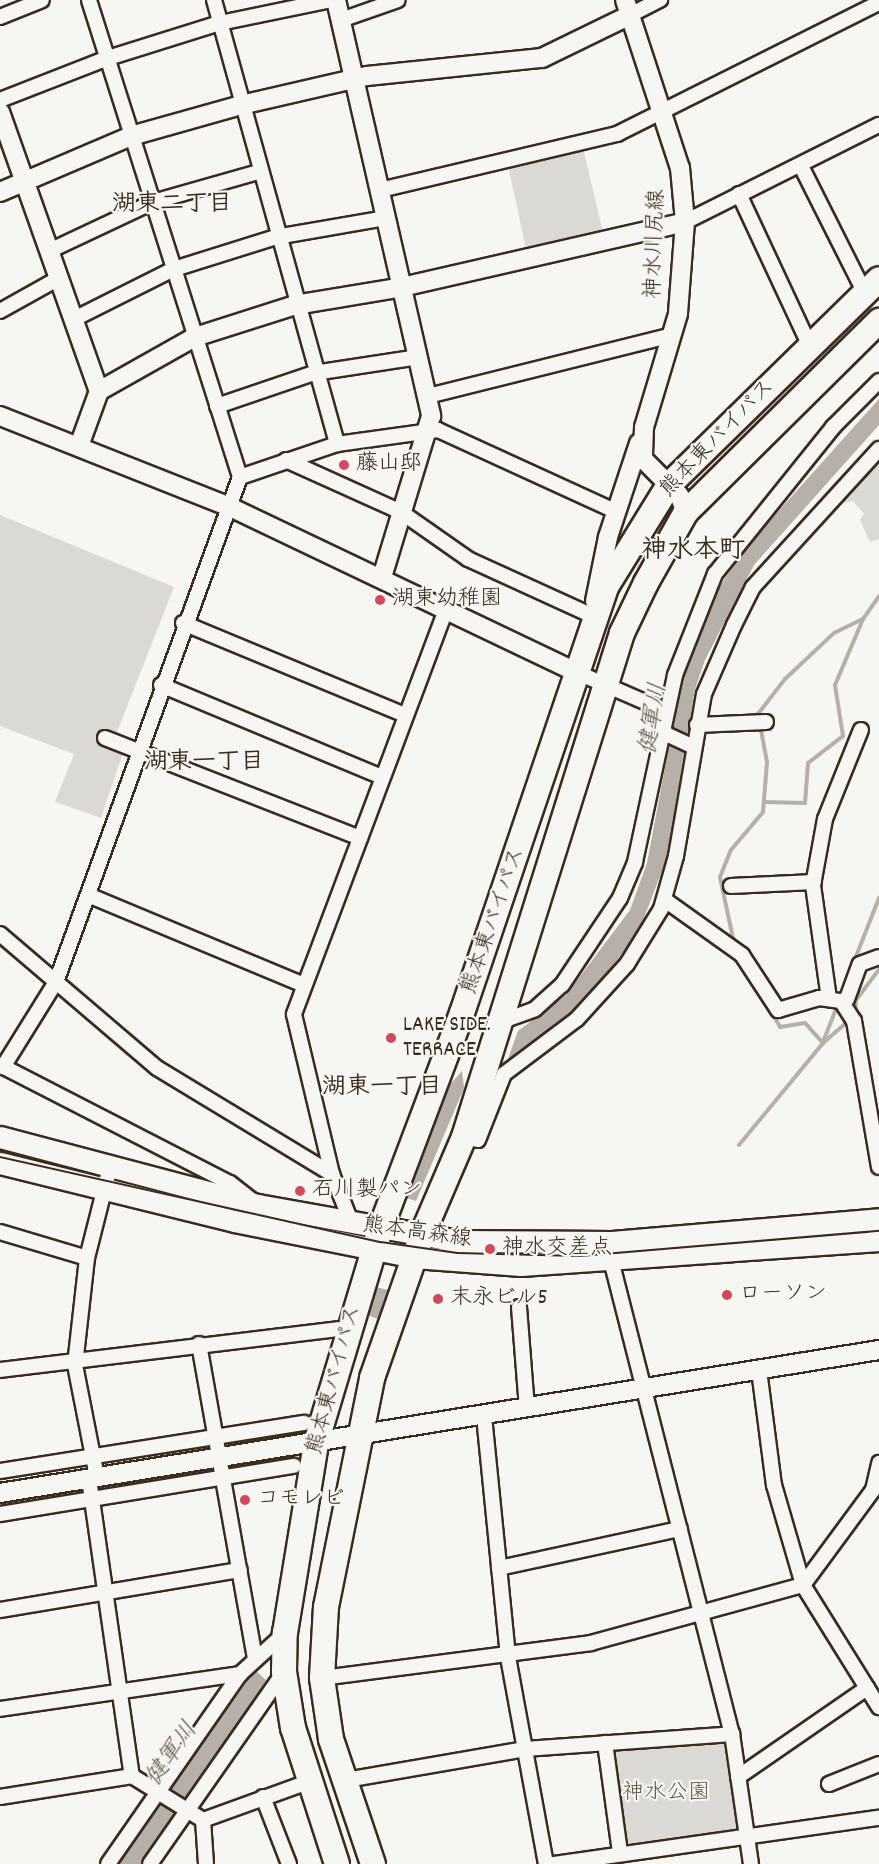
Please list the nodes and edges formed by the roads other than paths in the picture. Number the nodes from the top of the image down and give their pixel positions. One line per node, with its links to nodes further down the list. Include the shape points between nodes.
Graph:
1 (42, 0): 10 (street)
2 (89, 0): 13 (street)
3 (214, 0): 12 (street)
4 (331, 0): 12 (street)
5 (336, 0): 11 (street)
6 (398, 0): 11 (street)
7 (660, 0): 9 (street)
8 (875, 7): 18 (street)
9 (627, 8): 14 (street, via 542,58); 18 (street, 神水川尻線)
10 (0, 17)
11 (340, 20): 14 (street)
12 (220, 23): 13 (street); 16 (street)
13 (108, 58): 15 (street); 20 (street)
14 (354, 79): 16 (street); 24 (street)
15 (0, 100)
16 (241, 105): 20 (street); 22 (street)
17 (0, 112): 23 (street)
18 (662, 114): 24 (street, via 617,134); 29 (street, 神水川尻線, via 683,183)
19 (879, 125): 21 (street)
20 (131, 135): 23 (street); 27 (street)
21 (801, 166): 26 (street); 34 (street)
22 (258, 172): 27 (street); 30 (street)
23 (23, 179): 25 (street); 31 (street)
24 (380, 190): 28 (street)
25 (0, 192)
26 (739, 194): 29 (street); 42 (street)
27 (153, 202): 31 (street); 32 (street)
28 (386, 218): 30 (street); 35 (street)
29 (685, 222): 35 (street); 40 (street, 神水川尻線)
30 (276, 237): 32 (street); 36 (street)
31 (49, 251): 33 (street)
32 (174, 269): 38 (street); 41 (street)
33 (59, 278): 37 (street); 38 (street)
34 (872, 286): 42 (highway, 熊本東バイパス)
35 (402, 287): 36 (street); 43 (street)
36 (295, 305): 41 (street); 44 (street)
37 (0, 311)
38 (74, 320): 46 (street)
39 (879, 321): 61 (highway, 熊本東バイパス)
40 (673, 335): 47 (street); 50 (street, 神水川尻線)
41 (195, 337): 46 (street); 48 (street)
42 (810, 346): 57 (highway, 熊本東バイパス)
43 (419, 357): 44 (street); 47 (street)
44 (314, 373): 48 (street); 52 (street)
45 (879, 381): 72 (street, via 818,444 715,574)
46 (99, 391): 53 (street)
47 (428, 396): 51 (street)
48 (217, 406): 56 (street)
49 (0, 417): 53 (street)
50 (644, 427): 57 (street, 神水川尻線, via 643,459); 60 (street)
51 (428, 430): 52 (street); 59 (street); 60 (street)
52 (337, 444): 55 (street)
53 (79, 446): 58 (street)
54 (879, 449): 71 (street, via 753,587 704,694)
55 (286, 460): 56 (street); 59 (street)
56 (240, 477): 58 (street)
57 (669, 485): 61 (street, 神水川尻線); 64 (highway, 熊本東バイパス, via 630,542)
58 (230, 507): 62 (street); 65 (street)
59 (401, 512): 62 (street); 64 (street, via 468,559)
60 (616, 512): 64 (street, via 598,575)
61 (686, 512): 67 (highway, 熊本東バイパス, via 622,633)
62 (382, 577): 63 (street)
63 (446, 609): 66 (street); 69 (street)
64 (592, 620): 66 (highway, 熊本東バイパス)
65 (183, 623): 68 (street); 69 (street)
66 (576, 672): 67 (street); 103 (highway, 熊本東バイパス, via 466,1002)
67 (606, 684): 72 (street, via 652,705); 88 (highway, 熊本東バイパス)
68 (161, 685): 75 (street); 77 (street)
69 (405, 715): 77 (street)
70 (765, 722): 71 (street)
71 (697, 725): 76 (street)
72 (664, 729): 76 (street); 88 (street, via 635,862 620,898 561,985 535,1009)
73 (861, 730): 79 (street, via 825,819)
74 (105, 738): 75 (street)
75 (139, 747): 78 (street); 81 (street)
76 (692, 747): 82 (street)
77 (382, 777): 78 (street)
78 (360, 838): 86 (street)
79 (814, 882): 80 (street); 87 (street)
80 (731, 886)
81 (88, 895): 85 (street); 86 (street)
82 (665, 900): 87 (street, via 742,955 774,1008); 91 (street, via 627,964 606,988 560,1033 504,1074 478,1140)
83 (0, 934): 85 (street)
84 (879, 957): 87 (street, via 860,964 847,999)
85 (56, 982): 89 (street); 96 (street, via 157,1068 254,1122)
86 (304, 985): 96 (street, via 294,1014)
87 (835, 1000): 92 (street, via 854,1021)
88 (500, 1022): 91 (highway, 熊本東バイパス)
89 (1, 1066): 98 (street, via 230,1183)
90 (0, 1137): 94 (main road, 熊本高森線)
91 (464, 1137): 104 (highway, 熊本東バイパス)
92 (877, 1144): 95 (street)
93 (0, 1163): 97 (main road, 熊本高森線)
94 (110, 1167): 97 (street); 98 (main road, 熊本高森線)
95 (879, 1167)
96 (332, 1174): 100 (street)
97 (105, 1190): 103 (main road, 熊本高森線); 105 (street)
98 (258, 1205): 100 (main road, 熊本高森線)
99 (879, 1220): 104 (main road, 熊本高森線, via 612,1242)
100 (352, 1224): 103 (main road, 熊本高森線)
101 (0, 1232): 105 (street)
102 (879, 1239): 106 (main road, 熊本高森線)
103 (376, 1240): 104 (main road, 熊本高森線); 108 (highway, 熊本東バイパス)
104 (418, 1246): 106 (main road, 熊本高森線, via 521,1265); 118 (highway, 熊本東バイパス, via 372,1378)
105 (87, 1258): 111 (street)
106 (610, 1260): 114 (street)
107 (519, 1307): 115 (street)
108 (347, 1328): 109 (street); 117 (highway, 熊本東バイパス)
109 (199, 1344): 111 (street); 119 (street)
110 (879, 1350): 113 (street)
111 (76, 1358): 112 (street); 120 (street)
112 (0, 1370)
113 (759, 1370): 114 (street); 133 (street, via 774,1485)
114 (644, 1389): 115 (street); 130 (street)
115 (527, 1408): 116 (street)
116 (484, 1416): 118 (street); 131 (street)
117 (310, 1433): 118 (street); 119 (street); 121 (street); 137 (highway, 熊本東バイパス)
118 (360, 1434): 142 (highway, 熊本東バイパス, via 326,1607)
119 (216, 1436): 120 (street); 121 (street)
120 (93, 1456): 124 (street); 125 (street)
121 (220, 1460): 125 (street); 126 (street)
122 (879, 1463): 133 (street, via 873,1490)
123 (294, 1466): 126 (street)
124 (0, 1471)
125 (93, 1478): 127 (street); 128 (street)
126 (224, 1478): 128 (street); 132 (street)
127 (0, 1493)
128 (91, 1499): 129 (street); 134 (street)
129 (0, 1514)
130 (680, 1529): 131 (street); 136 (street)
131 (499, 1568): 138 (street)
132 (240, 1570): 134 (street); 139 (street)
133 (803, 1585): 136 (street); 143 (street)
134 (106, 1594): 135 (street); 144 (street)
135 (0, 1610)
136 (701, 1614): 138 (street, via 591,1643); 147 (street)
137 (285, 1634): 139 (street); 140 (highway, 熊本東バイパス)
138 (508, 1657): 142 (street); 149 (street)
139 (255, 1658): 141 (street)
140 (284, 1672): 154 (highway, 熊本東バイパス, via 293,1728); 159 (street)
141 (240, 1674): 144 (street); 156 (street)
142 (322, 1678): 153 (highway, 熊本東バイパス, via 331,1739)
143 (867, 1688): 145 (street); 152 (street)
144 (120, 1691): 146 (street); 151 (street)
145 (879, 1707)
146 (0, 1709)
147 (732, 1734): 148 (street); 152 (street)
148 (605, 1743): 149 (street); 163 (street)
149 (525, 1749): 153 (street); 170 (street)
150 (879, 1764): 155 (street)
151 (132, 1776): 156 (street); 157 (street)
152 (738, 1777): 162 (street)
153 (346, 1780): 169 (highway, 熊本東バイパス)
154 (310, 1781): 158 (street); 168 (highway, 熊本東バイパス)
155 (829, 1784)
156 (159, 1789): 159 (street); 164 (street)
157 (0, 1797)
158 (263, 1797): 161 (street); 167 (street)
159 (184, 1808): 161 (street); 165 (street)
160 (879, 1818): 162 (street)
161 (203, 1820): 166 (street)
162 (746, 1836): 163 (street); 172 (street)
163 (620, 1854): 171 (street)
164 (108, 1864)
165 (150, 1864)
166 (206, 1864)
167 (289, 1864)
168 (337, 1864)
169 (373, 1864)
170 (546, 1864)
171 (554, 1864)
172 (751, 1864)

